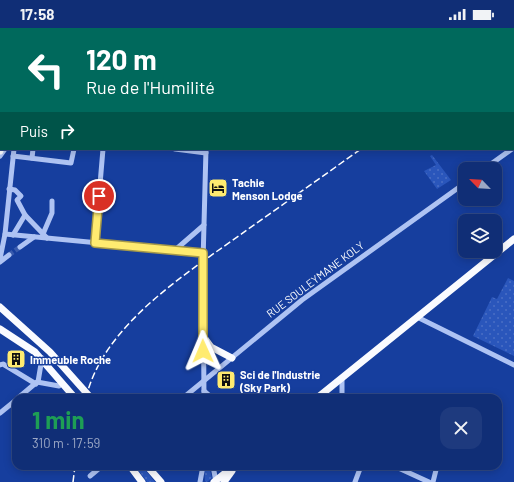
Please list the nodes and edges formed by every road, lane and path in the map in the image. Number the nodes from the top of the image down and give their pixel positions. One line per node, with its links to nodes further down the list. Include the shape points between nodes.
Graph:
1 (14, 150): 8 (street)
2 (34, 150): 9 (street)
3 (74, 150): 9 (street, via 70,163)
4 (103, 150): 21 (street)
5 (190, 150): 7 (street)
6 (510, 150): 10 (street)
7 (206, 151): 15 (street)
8 (13, 156): 9 (street); 12 (street)
9 (32, 158)
10 (494, 162)
11 (458, 188): 33 (street, RUE SOULEYMANE KOLY, via 302,300)
12 (9, 189): 14 (street, via 15,190 21,196 17,200); 16 (street)
13 (52, 201): 18 (street, via 52,213)
14 (24, 215): 17 (street); 18 (street)
15 (204, 225): 23 (street); 24 (street)
16 (5, 234): 17 (street); 26 (street)
17 (13, 235): 19 (street)
18 (45, 236): 19 (street); 21 (street)
19 (34, 237): 22 (street)
20 (514, 239): 29 (main road)
21 (95, 243): 23 (street)
22 (20, 247)
23 (174, 251): 24 (street)
24 (203, 253): 31 (street)
25 (9, 255): 27 (street)
26 (0, 259)
27 (0, 262)
28 (0, 308): 43 (main road, via 50,352)
29 (417, 317): 35 (street); 36 (main road)
30 (0, 329): 32 (main road)
31 (203, 336): 33 (main road, via 211,347); 37 (street)
32 (42, 358): 38 (street); 42 (main road)
33 (232, 358): 37 (street, RUE SOULEYMANE KOLY)
34 (0, 365): 38 (street, via 3,364)
35 (514, 365)
36 (342, 378): 46 (main road); 47 (street)
37 (204, 381): 40 (street); 44 (street, RUE SOULEYMANE KOLY)
38 (37, 383): 39 (street); 41 (street)
39 (59, 386)
40 (204, 391): 45 (street)
41 (23, 394)
42 (72, 394)
43 (87, 394)
44 (188, 394)
45 (207, 394)
46 (322, 394)
47 (342, 394)
48 (12, 403): 49 (street)
49 (0, 413)
50 (97, 470): 60 (street)
51 (133, 470): 62 (main road)
52 (150, 470): 63 (main road)
53 (202, 470): 64 (street)
54 (214, 470): 61 (street)
55 (229, 470): 61 (main road)
56 (232, 470): 65 (main road)
57 (360, 470): 66 (street)
58 (403, 470): 67 (street)
59 (436, 470): 68 (street)
60 (90, 476)
61 (215, 481)
62 (142, 482)
63 (161, 482)
64 (200, 482)
65 (224, 482)
66 (355, 482)
67 (429, 482)
68 (433, 482)

